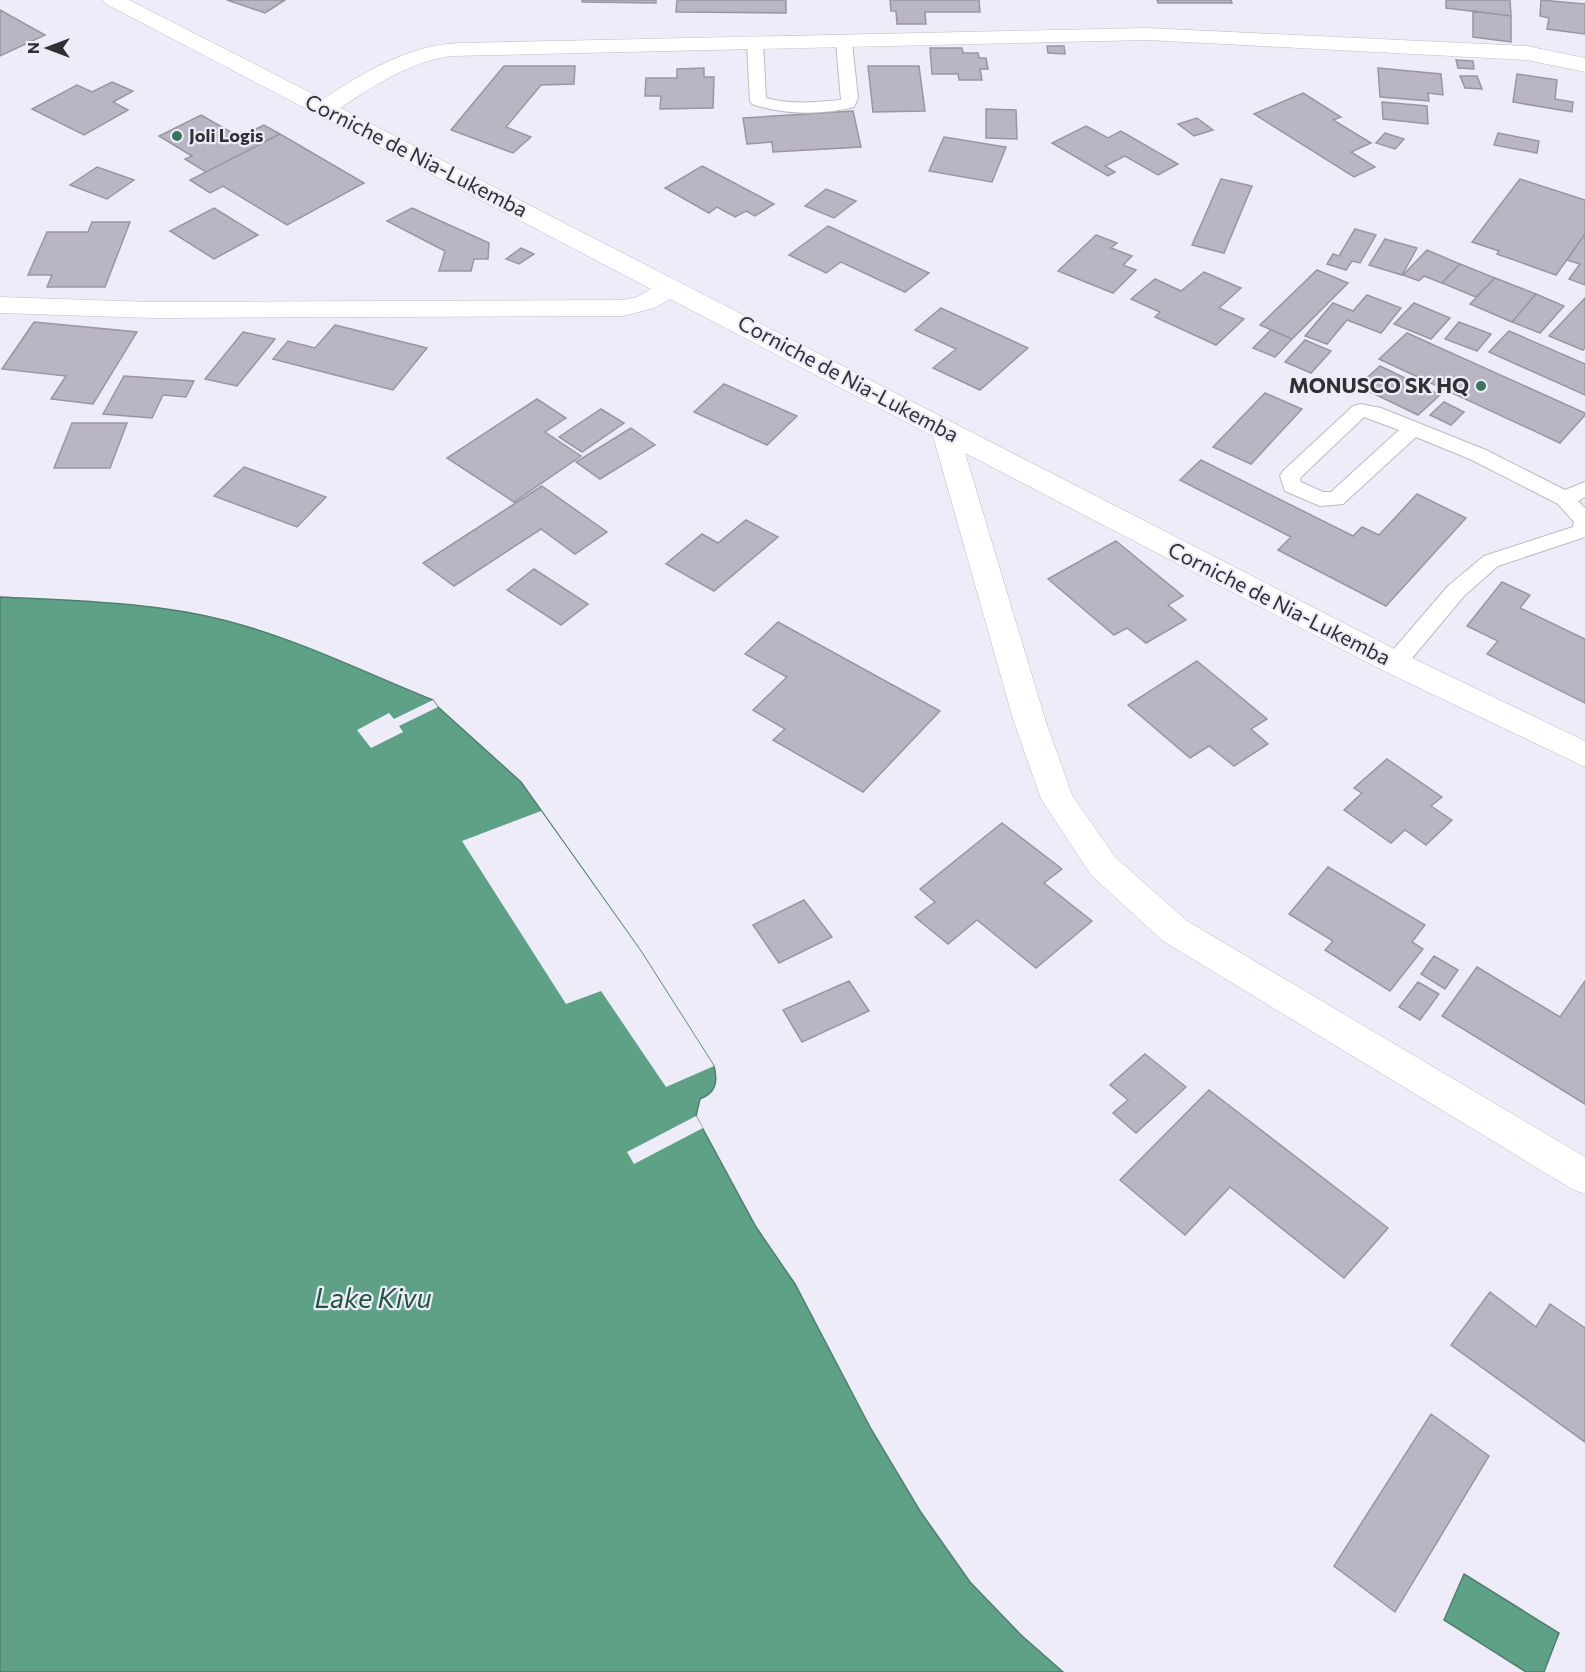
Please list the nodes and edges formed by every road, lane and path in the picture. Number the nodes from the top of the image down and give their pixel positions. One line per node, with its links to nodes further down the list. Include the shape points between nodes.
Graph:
1 (113, 0): 5 (street, Corniche de Nia-Lukemba)
2 (844, 43): 3 (street); 3 (lane, via 850,98 848,104 837,106 772,105 758,100); 4 (street, via 1147,34 1527,53)
3 (755, 44): 5 (street, via 441,51 384,72)
4 (1585, 65)
5 (325, 108): 6 (street, Corniche de Nia-Lukemba)
6 (671, 287): 7 (street, via 645,303 623,308 152,310); 9 (street, Corniche de Nia-Lukemba)
7 (0, 305)
8 (1412, 429): 8 (lane, via 1336,499 1320,499 1292,486 1290,476 1360,410); 11 (lane, via 1479,454)
9 (945, 430): 12 (street, Corniche de Nia-Lukemba); 14 (street, via 1029,719 1057,799 1103,866 1175,932)
10 (1585, 489): 11 (lane)
11 (1565, 499): 12 (lane, via 1585,521 1582,531 1491,561 1456,591)
12 (1395, 663): 13 (street, Corniche de Nia-Lukemba)
13 (1585, 755)
14 (1585, 1177)

